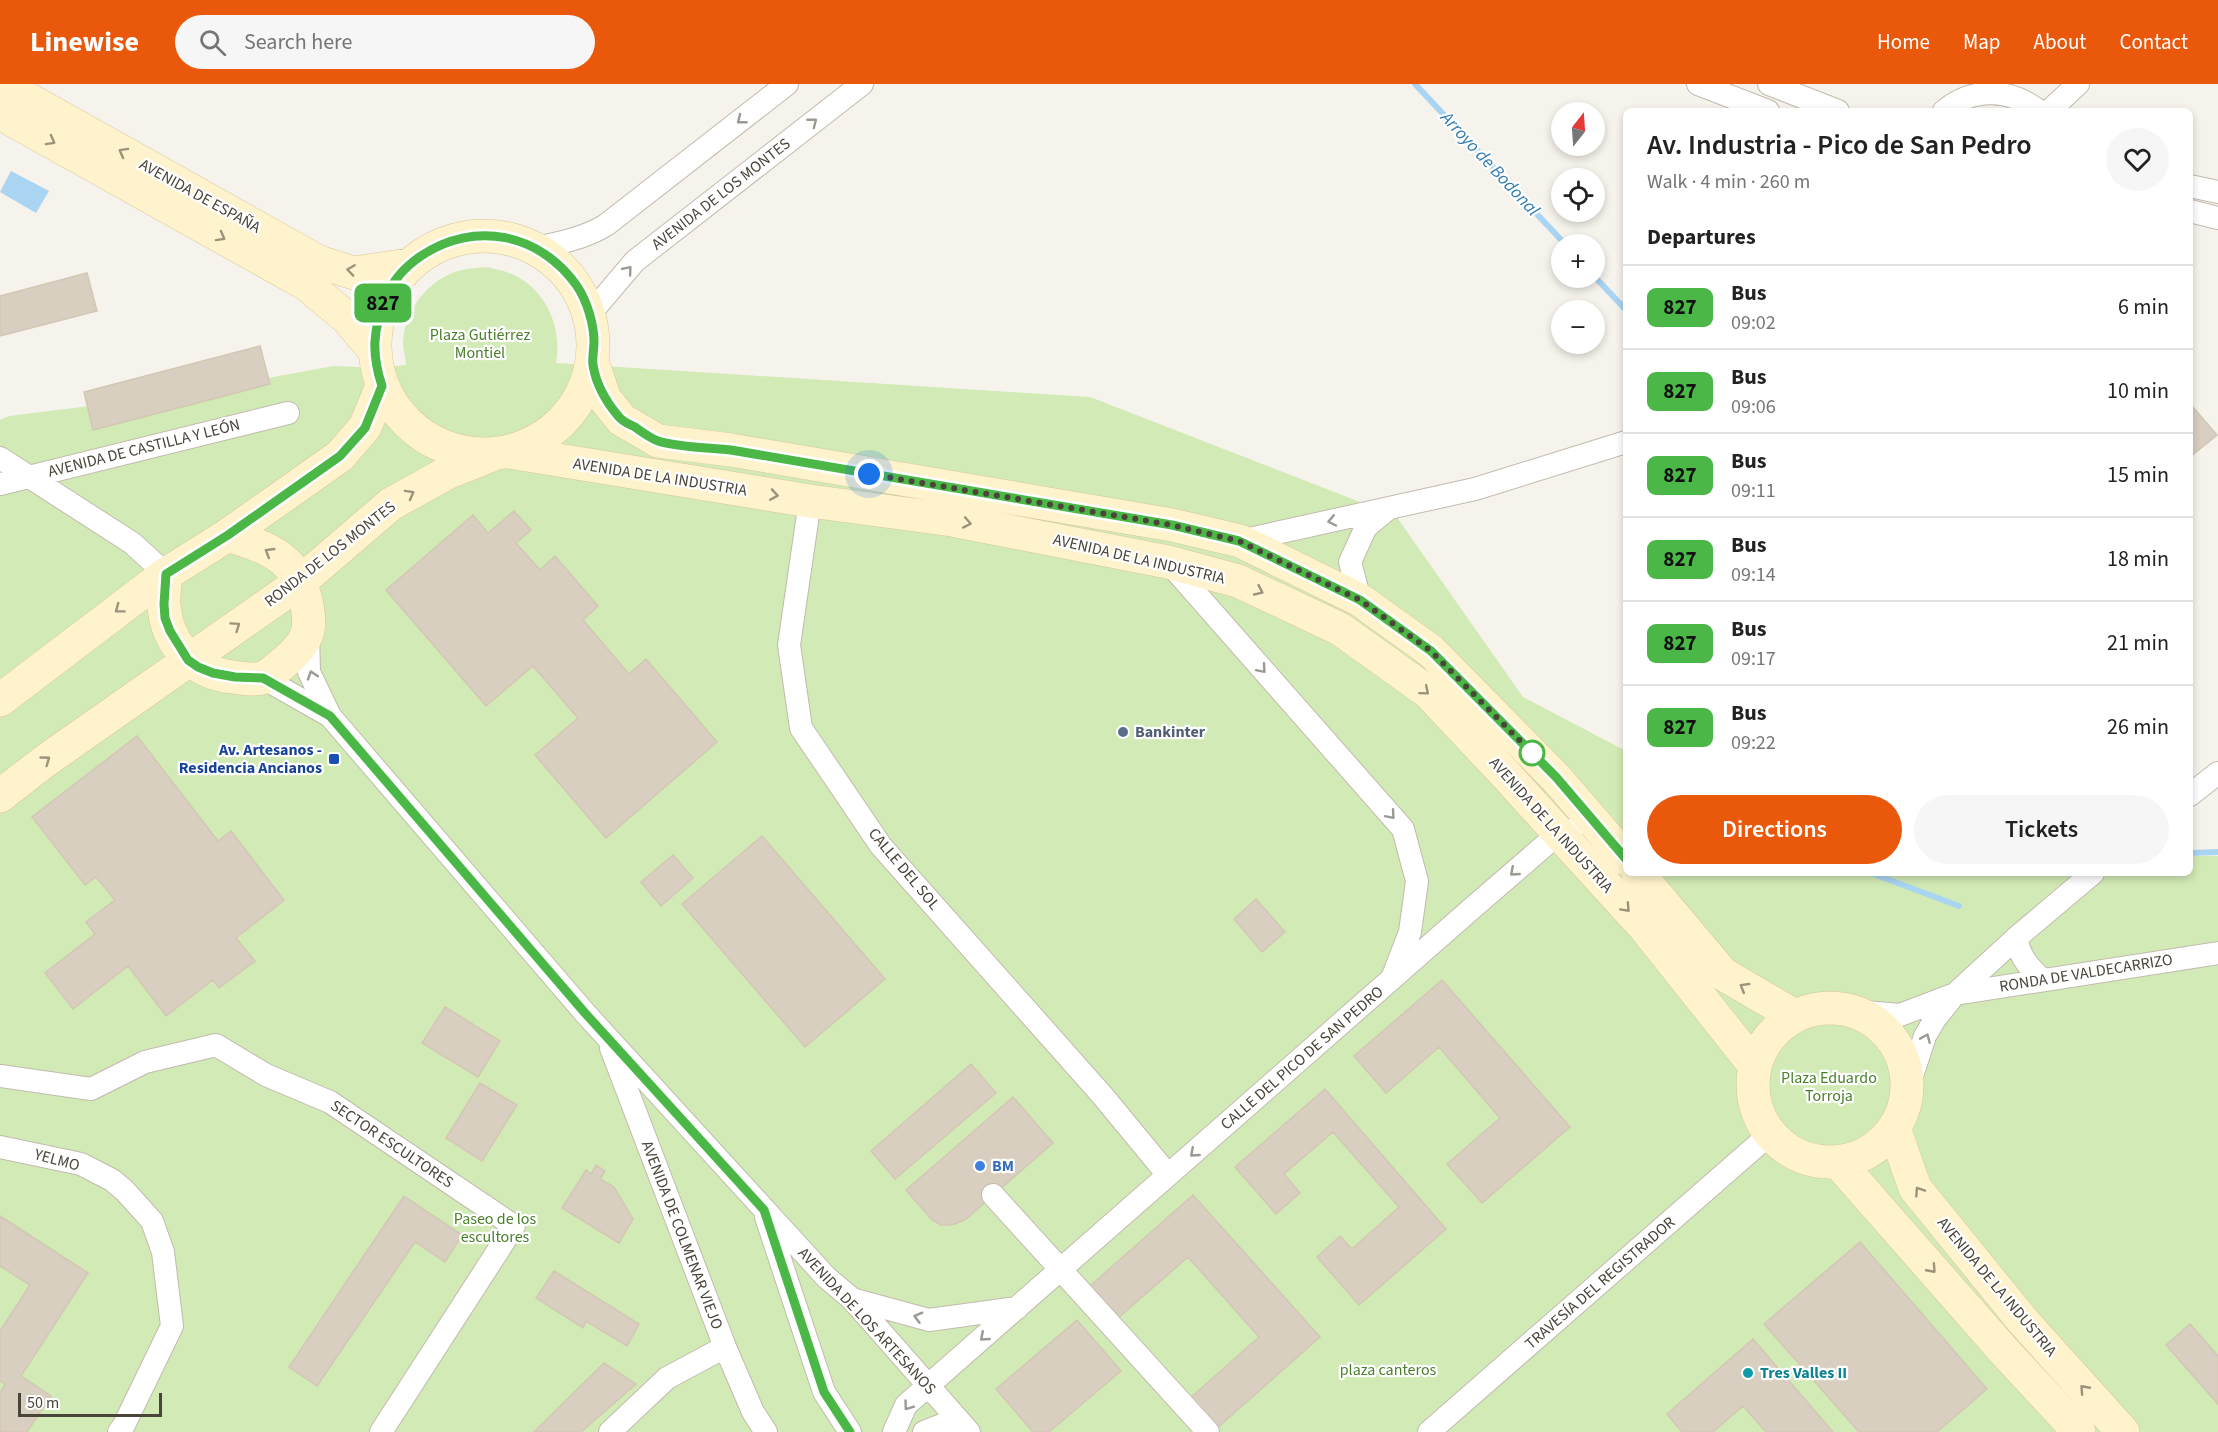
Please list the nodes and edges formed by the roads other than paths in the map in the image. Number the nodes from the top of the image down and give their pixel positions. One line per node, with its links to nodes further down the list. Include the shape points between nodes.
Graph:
1 (1, 84): 18 (street, AVENIDA DE ESPAÑA, one-way to 1, via 354,273 319,262)
2 (787, 84): 17 (street, one-way to 17, via 606,225 585,235)
3 (862, 84): 19 (street, AVENIDA DE LOS MONTES, one-way to 3, via 635,261)
4 (1698, 84): 7 (street)
5 (1769, 84): 8 (street)
6 (2078, 84): 11 (street)
7 (1760, 108)
8 (1830, 108)
9 (1948, 108): 10 (street, via 1979,93 2003,93)
10 (2035, 108)
11 (2052, 108)
12 (0, 112): 20 (street, AVENIDA DE ESPAÑA, one-way to 20, via 306,284 347,318)
13 (2193, 187): 14 (street)
14 (2218, 192)
15 (2193, 212): 16 (street)
16 (2218, 218)
17 (535, 248): 18 (street, via 503,237 469,236 436,246); 19 (street, via 566,272)
18 (408, 265): 20 (street, via 385,299 377,319)
19 (590, 314): 21 (street)
20 (374, 350): 22 (street)
21 (593, 364): 25 (street, via 582,394 564,420 539,440); 32 (street, AVENIDA DE LA INDUSTRIA, via 605,399 621,420 658,441 1172,525)
22 (382, 386): 25 (street, via 396,410 415,430 439,445 466,453); 31 (street, via 365,428 340,456)
23 (288, 413): 27 (street, AVENIDA DE CASTILLA Y LEÓN)
24 (1623, 443): 30 (street, via 1475,489)
25 (501, 453): 29 (street, AVENIDA DE LA INDUSTRIA, one-way to 29); 35 (street, RONDA DE LOS MONTES, one-way to 25, via 391,504 447,473)
26 (0, 458): 27 (street)
27 (27, 476): 28 (street, AVENIDA DE CASTILLA Y LEÓN); 34 (street, via 132,543)
28 (0, 484)
29 (810, 501): 33 (street, AVENIDA DE LA INDUSTRIA, one-way to 33, via 952,520); 65 (street, CALLE DEL SOL, via 789,645 801,728 881,846)
30 (1389, 508): 32 (street, one-way to 32); 36 (street, via 1366,527 1350,562)
31 (228, 535): 34 (street); 35 (street, one-way to 31, via 292,568 269,550)
32 (1239, 541): 36 (street, AVENIDA DE LA INDUSTRIA)
33 (1168, 562): 46 (street, AVENIDA DE LA INDUSTRIA, one-way to 46, via 1238,581 1340,629 1428,692); 52 (street, one-way to 52, via 1403,830 1417,881 1410,932)
34 (166, 574): 38 (street, via 165,618); 40 (street, one-way to 40)
35 (299, 583): 37 (street, via 306,597); 38 (street, RONDA DE LOS MONTES, one-way to 35)
36 (1360, 600): 45 (street, AVENIDA DE LA INDUSTRIA, via 1444,663)
37 (308, 630): 39 (street, via 293,656); 41 (street, AVENIDA DE LOS ARTESANOS, one-way to 37, via 309,672)
38 (188, 660): 39 (street, via 213,673); 44 (street, RONDA DE LOS MONTES, one-way to 38)
39 (263, 678): 41 (street, AVENIDA DE LOS ARTESANOS)
40 (0, 700)
41 (330, 716): 57 (street, AVENIDA DE LOS ARTESANOS)
42 (2218, 773): 43 (street)
43 (2193, 793)
44 (0, 796)
45 (1595, 822): 46 (street, CALLE DEL PICO DE SAN PEDRO); 47 (street, AVENIDA DE LA INDUSTRIA)
46 (1558, 834): 52 (street, CALLE DEL PICO DE SAN PEDRO, one-way to 52); 58 (street, AVENIDA DE LA INDUSTRIA, one-way to 58, via 1646,929)
47 (1623, 855)
48 (1640, 876): 56 (street, AVENIDA DE LA INDUSTRIA, one-way to 48, via 1722,974)
49 (2089, 876): 50 (street)
50 (2016, 938): 53 (street, via 2029,968); 54 (street)
51 (2218, 952): 53 (street, RONDA DE VALDECARRIZO)
52 (1392, 979): 65 (street, CALLE DEL PICO DE SAN PEDRO, one-way to 65)
53 (2043, 981): 54 (street, RONDA DE VALDECARRIZO)
54 (1955, 994): 55 (street, RONDA DE VALDECARRIZO, via 1900,1015); 60 (street, one-way to 54, via 1925,1036)
55 (1853, 1011): 56 (street, via 1824,1008); 60 (street, via 1876,1023 1893,1040 1904,1063)
56 (1795, 1016): 58 (street, via 1764,1045)
57 (606, 1035): 67 (street, AVENIDA DE LOS ARTESANOS); 71 (street, AVENIDA DE COLMENAR VIEJO)
58 (1755, 1066): 62 (street, via 1755,1102)
59 (0, 1076): 74 (street, SECTOR ESCULTORES, via 91,1089 145,1062 216,1045 266,1075 330,1102 514,1226)
60 (1908, 1088): 61 (street, via 1904,1109)
61 (1894, 1128): 64 (street, via 1879,1145); 84 (street, AVENIDA DE LA INDUSTRIA, one-way to 61, via 2023,1321 1915,1188)
62 (1770, 1134): 64 (street, via 1801,1156); 82 (street, TRAVESÍA DEL REGISTRADOR)
63 (0, 1147): 73 (street, YELMO, via 81,1164 112,1180 152,1221 163,1252 172,1326)
64 (1838, 1162): 83 (street, AVENIDA DE LA INDUSTRIA, one-way to 83)
65 (1168, 1175): 68 (street, CALLE DEL PICO DE SAN PEDRO)
66 (993, 1195): 68 (street)
67 (764, 1210): 69 (street, AVENIDA DE LOS ARTESANOS, via 826,1277); 77 (street, AVENIDA DE LOS ARTESANOS, via 824,1392)
68 (1060, 1270): 70 (street, CALLE DEL PICO DE SAN PEDRO); 81 (street)
69 (852, 1299): 70 (street, one-way to 69, via 929,1320); 72 (street, AVENIDA DE LOS ARTESANOS)
70 (1017, 1308): 72 (street, CALLE DEL PICO DE SAN PEDRO, one-way to 72)
71 (725, 1347): 75 (street, via 668,1378); 76 (street, AVENIDA DE COLMENAR VIEJO, via 753,1412)
72 (928, 1385): 78 (street, one-way to 78, via 906,1405); 80 (street, AVENIDA DE LOS ARTESANOS)
73 (119, 1432)
74 (381, 1432)
75 (610, 1432)
76 (766, 1432)
77 (850, 1432)
78 (894, 1432)
79 (924, 1432): 80 (street, via 942,1425)
80 (969, 1432)
81 (1208, 1432)
82 (1429, 1432)
83 (2079, 1432)
84 (2123, 1432)

